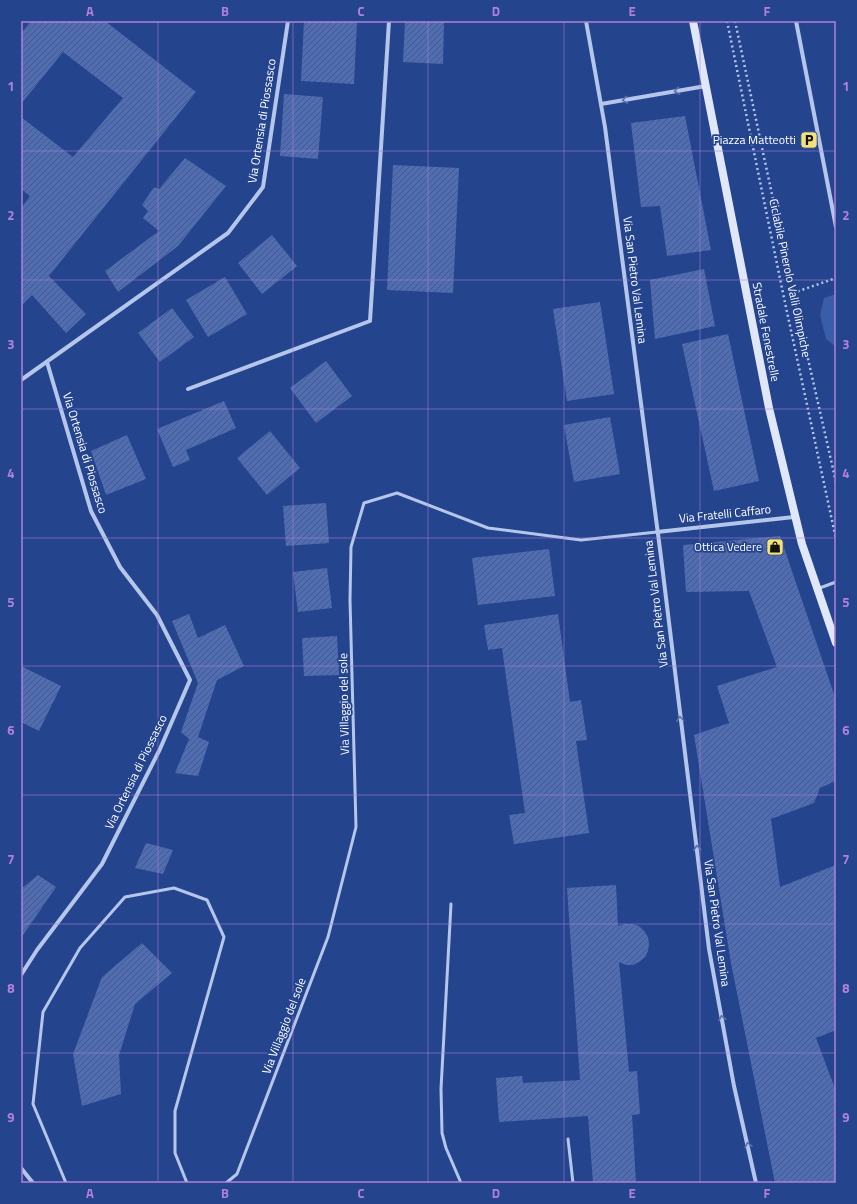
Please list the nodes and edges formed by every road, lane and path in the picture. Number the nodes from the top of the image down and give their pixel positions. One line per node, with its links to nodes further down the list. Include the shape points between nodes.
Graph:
1 (288, 21): 13 (street, Via Ortensia di Piossasco, via 264,187 228,233)
2 (389, 21): 15 (street, via 370,321)
3 (586, 21): 9 (street, Via San Pietro Val Lemina)
4 (693, 21): 8 (main road, Stradale Fenestrelle)
5 (727, 21): 19 (path, Ciclabile Pinerolo Valli Olimpiche)
6 (735, 21): 12 (path)
7 (796, 21): 10 (street)
8 (706, 86): 9 (street, one-way to 9); 17 (main road, Stradale Fenestrelle, via 769,408)
9 (601, 104): 18 (street, Via San Pietro Val Lemina)
10 (836, 227)
11 (836, 278): 12 (path)
12 (793, 293): 16 (path)
13 (47, 362): 14 (street); 24 (street, Via Ortensia di Piossasco, via 91,511 120,567 157,615 190,680 160,749 102,864)
14 (21, 380)
15 (188, 389)
16 (836, 482)
17 (794, 517): 18 (street, Via Fratelli Caffaro); 21 (main road, Stradale Fenestrelle)
18 (657, 532): 30 (lane, Via Villaggio del sole, via 581,540 488,528 397,493 364,503 351,547 356,827 328,937 237,1174); 33 (street, Via San Pietro Val Lemina, one-way to 18, via 734,1086 709,949)
19 (836, 539)
20 (836, 582): 21 (lane)
21 (817, 588): 22 (main road, Stradale Fenestrelle)
22 (836, 643)
23 (451, 904): 31 (lane, via 441,1089 442,1133)
24 (21, 975)
25 (568, 1139): 32 (lane)
26 (21, 1168): 27 (street)
27 (33, 1183)
28 (66, 1183): 29 (lane, via 33,1104 43,1012 80,948 125,897 174,888 206,900 224,937 175,1111 175,1153)
29 (187, 1183)
30 (226, 1183)
31 (461, 1183)
32 (572, 1183)
33 (756, 1183)

